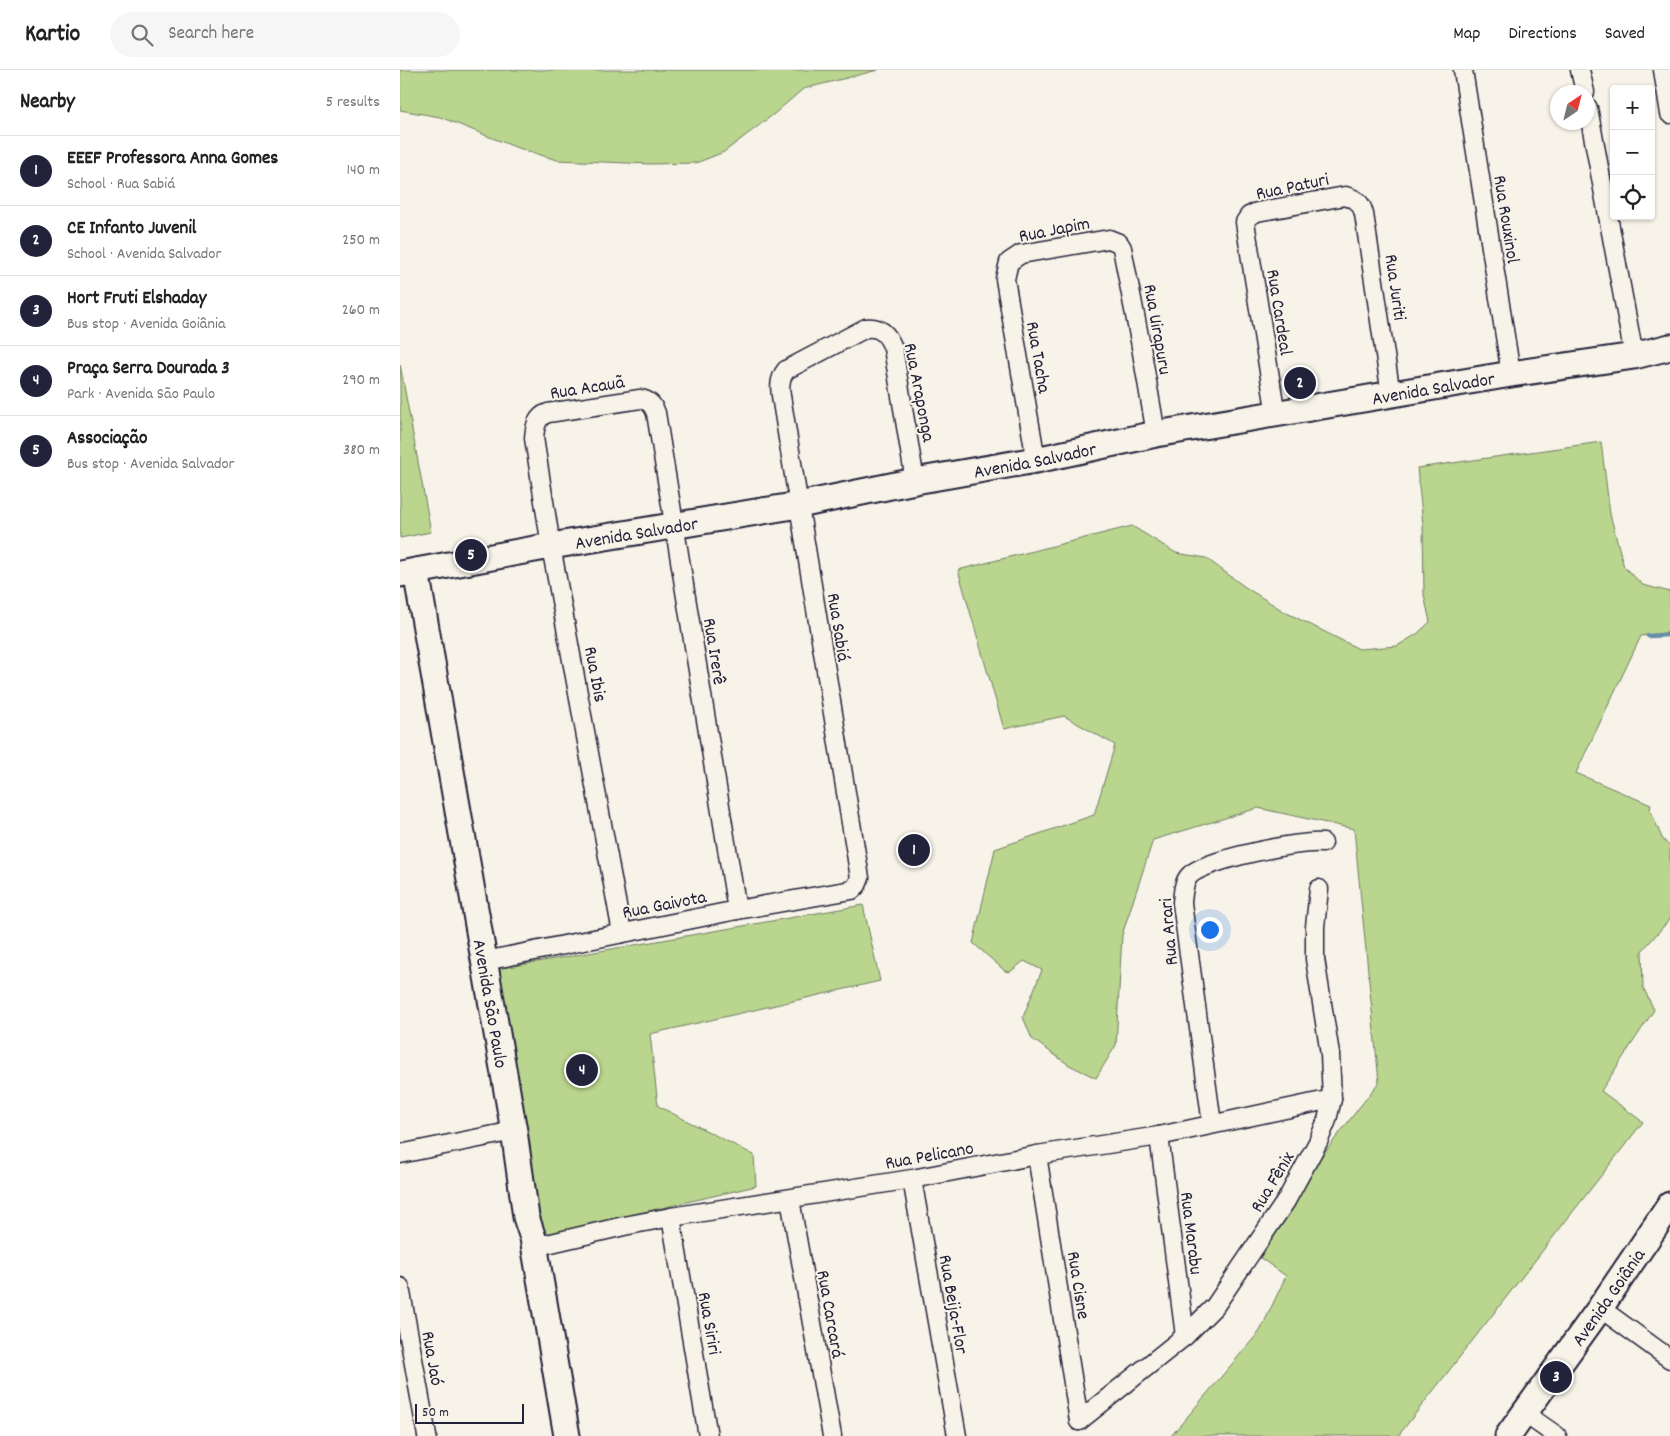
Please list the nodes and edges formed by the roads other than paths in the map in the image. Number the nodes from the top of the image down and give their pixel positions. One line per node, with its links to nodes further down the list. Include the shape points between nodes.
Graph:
1 (1463, 70): 14 (street, Rua Rouxinol)
2 (1580, 70): 4 (street)
3 (1663, 70): 5 (street)
4 (1583, 85)
5 (1670, 114)
6 (1592, 130): 12 (street)
7 (1345, 196): 8 (street, Rua Paturi); 15 (street, Rua Juriti, via 1358,201 1364,214)
8 (1249, 216): 17 (street, Rua Cardeal, via 1245,226)
9 (1109, 239): 10 (street, Rua Japim, via 1029,252); 19 (street, Rua Uirapuru, via 1122,248)
10 (1009, 262): 20 (street, Rua Tacha, via 1005,278)
11 (1670, 346): 12 (street, Avenida Salvador)
12 (1634, 356): 14 (street, Avenida Salvador)
13 (786, 370): 21 (street, Rua Araponga, via 866,328 884,332 893,348); 22 (street, Rua Sabiá, via 780,386)
14 (1511, 374): 15 (street, Avenida Salvador)
15 (1391, 395): 17 (street, Avenida Salvador)
16 (648, 401): 18 (street, Rua Acauã, via 640,399 548,413); 23 (street, Rua Irerê, via 659,427)
17 (1276, 415): 19 (street, Avenida Salvador)
18 (536, 424): 24 (street, Rua Ibis, via 534,438)
19 (1156, 434): 20 (street, Avenida Salvador)
20 (1036, 460): 21 (street, Avenida Salvador)
21 (915, 481): 22 (street, Avenida Salvador)
22 (799, 505): 23 (street, Avenida Salvador); 28 (street, Rua Sabiá, via 860,878)
23 (674, 526): 24 (street, Avenida Salvador); 29 (street, Rua Irerê)
24 (551, 546): 25 (street, Avenida Salvador); 30 (street, Rua Ibis)
25 (408, 572): 31 (street, Avenida São Paulo)
26 (1323, 843): 33 (street, Rua Arari, via 1280,846 1234,858 1199,868 1185,882 1182,903)
27 (1319, 889): 32 (street, Rua Fênix, via 1315,959 1330,1054)
28 (852, 890): 29 (street, Rua Gaivota)
29 (737, 910): 30 (street, Rua Gaivota)
30 (622, 933): 31 (street, Rua Gaivota)
31 (485, 961): 34 (street, Avenida São Paulo)
32 (1332, 1099): 33 (street, Rua Pelicano); 45 (street, Rua Fênix, via 1318,1142 1286,1201 1215,1306)
33 (1212, 1124): 35 (street, Rua Pelicano)
34 (514, 1131): 36 (street); 42 (street, Avenida São Paulo, via 526,1217)
35 (1159, 1136): 37 (street, Rua Pelicano); 45 (street, Rua Marabu)
36 (400, 1154)
37 (1037, 1156): 38 (street, Rua Pelicano); 48 (street, Rua Cisne)
38 (912, 1179): 39 (street, Rua Pelicano); 53 (street, Rua Beija-Flor)
39 (790, 1199): 41 (street, Rua Pelicano); 52 (street, Rua Carcará)
40 (1669, 1208): 44 (street, Avenida Goiânia)
41 (671, 1217): 42 (street, Rua Pelicano); 51 (street, Rua Siriri)
42 (534, 1247): 50 (street, Avenida São Paulo)
43 (400, 1287): 49 (street, Rua Jaó)
44 (1600, 1308): 46 (street); 47 (street, Avenida Goiânia)
45 (1184, 1336): 48 (street, Rua Fênix)
46 (1670, 1358)
47 (1524, 1413): 54 (street, Avenida Goiânia); 55 (street)
48 (1079, 1422)
49 (427, 1436)
50 (567, 1436)
51 (708, 1436)
52 (832, 1436)
53 (956, 1436)
54 (1508, 1436)
55 (1557, 1436)

